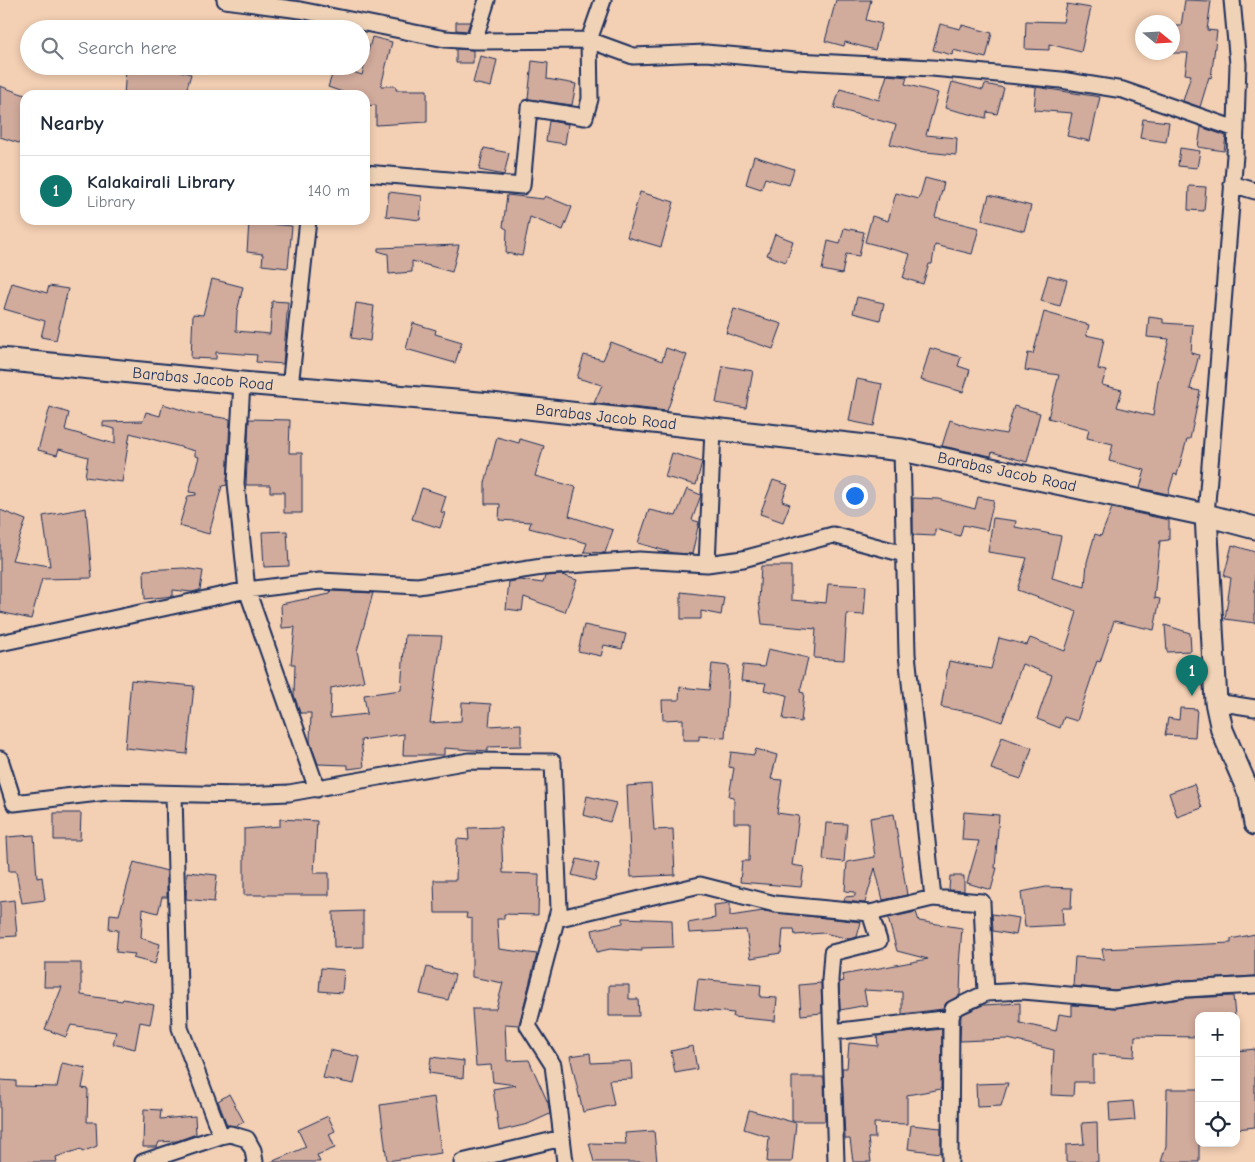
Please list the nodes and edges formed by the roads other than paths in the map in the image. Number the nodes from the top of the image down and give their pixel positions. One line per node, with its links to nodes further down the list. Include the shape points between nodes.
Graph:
1 (225, 0): 5 (street)
2 (487, 0): 8 (street)
3 (604, 0): 7 (street)
4 (1232, 0): 9 (street, via 1238,64)
5 (350, 20)
6 (370, 24): 8 (street, via 445,39)
7 (589, 40): 8 (street); 9 (street, via 633,56 706,53 1061,80 1123,90); 10 (street, via 590,99 586,117 529,108 522,186)
8 (474, 41)
9 (1236, 129): 11 (street)
10 (370, 173)
11 (1232, 184): 12 (street); 19 (street)
12 (1255, 191)
13 (307, 225): 16 (street)
14 (0, 358): 15 (street, Barabas Jacob Road)
15 (242, 384): 16 (street, Barabas Jacob Road); 23 (street, via 236,483)
16 (290, 387): 17 (street, Barabas Jacob Road)
17 (713, 428): 18 (street, Barabas Jacob Road); 22 (street)
18 (902, 450): 19 (street, Barabas Jacob Road); 21 (street)
19 (1206, 515): 20 (street, Barabas Jacob Road); 25 (street)
20 (1255, 528)
21 (904, 554): 22 (street, via 833,535 743,559); 32 (street, via 906,654)
22 (707, 564): 23 (street, via 639,560 542,567 418,586 320,581)
23 (247, 590): 24 (street); 28 (street)
24 (0, 643)
25 (1216, 702): 26 (street); 31 (street, via 1222,730 1250,795)
26 (1255, 708)
27 (0, 759): 30 (street)
28 (317, 788): 29 (street, via 242,795); 34 (street, via 469,761 553,762 559,909)
29 (174, 794): 30 (street, via 107,792); 39 (street, via 180,1028)
30 (7, 804)
31 (1255, 824)
32 (933, 898): 33 (street); 36 (street, via 982,902)
33 (870, 913): 34 (street, via 775,904 700,885); 38 (street, via 879,941 832,953)
34 (556, 919): 40 (street, via 528,1026 553,1065)
35 (1255, 985): 36 (street, via 1115,999 1023,991)
36 (986, 992): 37 (street, via 953,1009)
37 (951, 1018): 38 (street); 46 (street)
38 (832, 1032): 45 (street)
39 (221, 1136): 41 (street); 42 (street, via 230,1134 247,1139)
40 (562, 1138): 43 (street); 44 (street)
41 (143, 1162)
42 (255, 1162)
43 (462, 1162)
44 (565, 1162)
45 (836, 1162)
46 (950, 1162)

